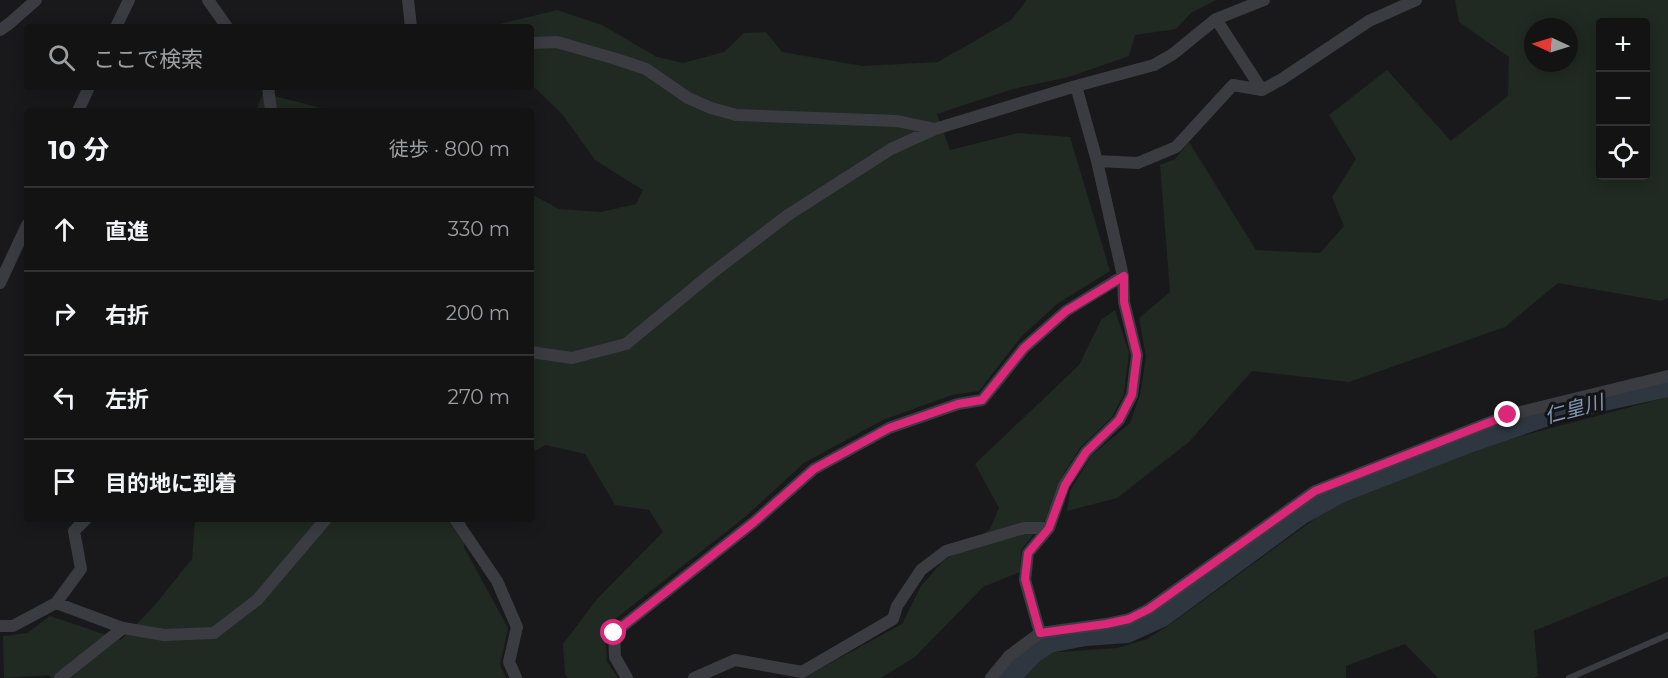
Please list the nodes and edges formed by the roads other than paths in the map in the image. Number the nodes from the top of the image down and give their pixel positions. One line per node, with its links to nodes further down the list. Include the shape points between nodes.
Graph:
1 (36, 0): 11 (street)
2 (129, 0): 8 (street)
3 (208, 0): 9 (street)
4 (408, 0): 10 (street)
5 (1264, 0): 7 (street)
6 (1416, 0): 16 (street, via 1369,21)
7 (1216, 19): 13 (street, via 1154,65); 16 (street)
8 (117, 24)
9 (225, 24)
10 (411, 24)
11 (0, 30)
12 (534, 43): 19 (street, via 557,42 646,69 688,98 736,115 897,122)
13 (1076, 86): 19 (street); 20 (street)
14 (88, 90): 17 (street)
15 (268, 90): 18 (street)
16 (1262, 90): 20 (street, via 1233,85 1176,147 1138,163)
17 (79, 108)
18 (270, 108)
19 (935, 129): 24 (street, via 891,149 788,215 626,344 572,358)
20 (1097, 161): 22 (street)
21 (22, 247): 23 (street)
22 (1124, 276): 29 (street, via 1124,302 1137,355 1132,395 1119,420 1086,452 1065,485); 37 (street, via 1066,311 1024,348 982,400 958,404 889,428 814,469 614,633 615,657)
23 (0, 283)
24 (534, 352)
25 (1668, 376): 33 (street, via 1508,415 1357,473 1315,491 1149,609 1129,619)
26 (83, 522): 30 (street, via 74,531 81,569)
27 (323, 522): 32 (street, via 257,600 214,633 164,634)
28 (457, 522): 36 (street, via 497,581 518,627 509,662)
29 (1049, 528): 33 (street, via 1028,553 1025,579); 38 (street, via 1024,528 946,551 921,570 893,619 802,672 735,660)
30 (56, 603): 31 (street, via 13,627); 32 (street)
31 (0, 626)
32 (123, 628): 35 (street)
33 (1040, 633): 39 (street, via 1009,656)
34 (1668, 635): 40 (lane)
35 (60, 678)
36 (516, 678)
37 (627, 678)
38 (694, 678)
39 (991, 678)
40 (1569, 678)

